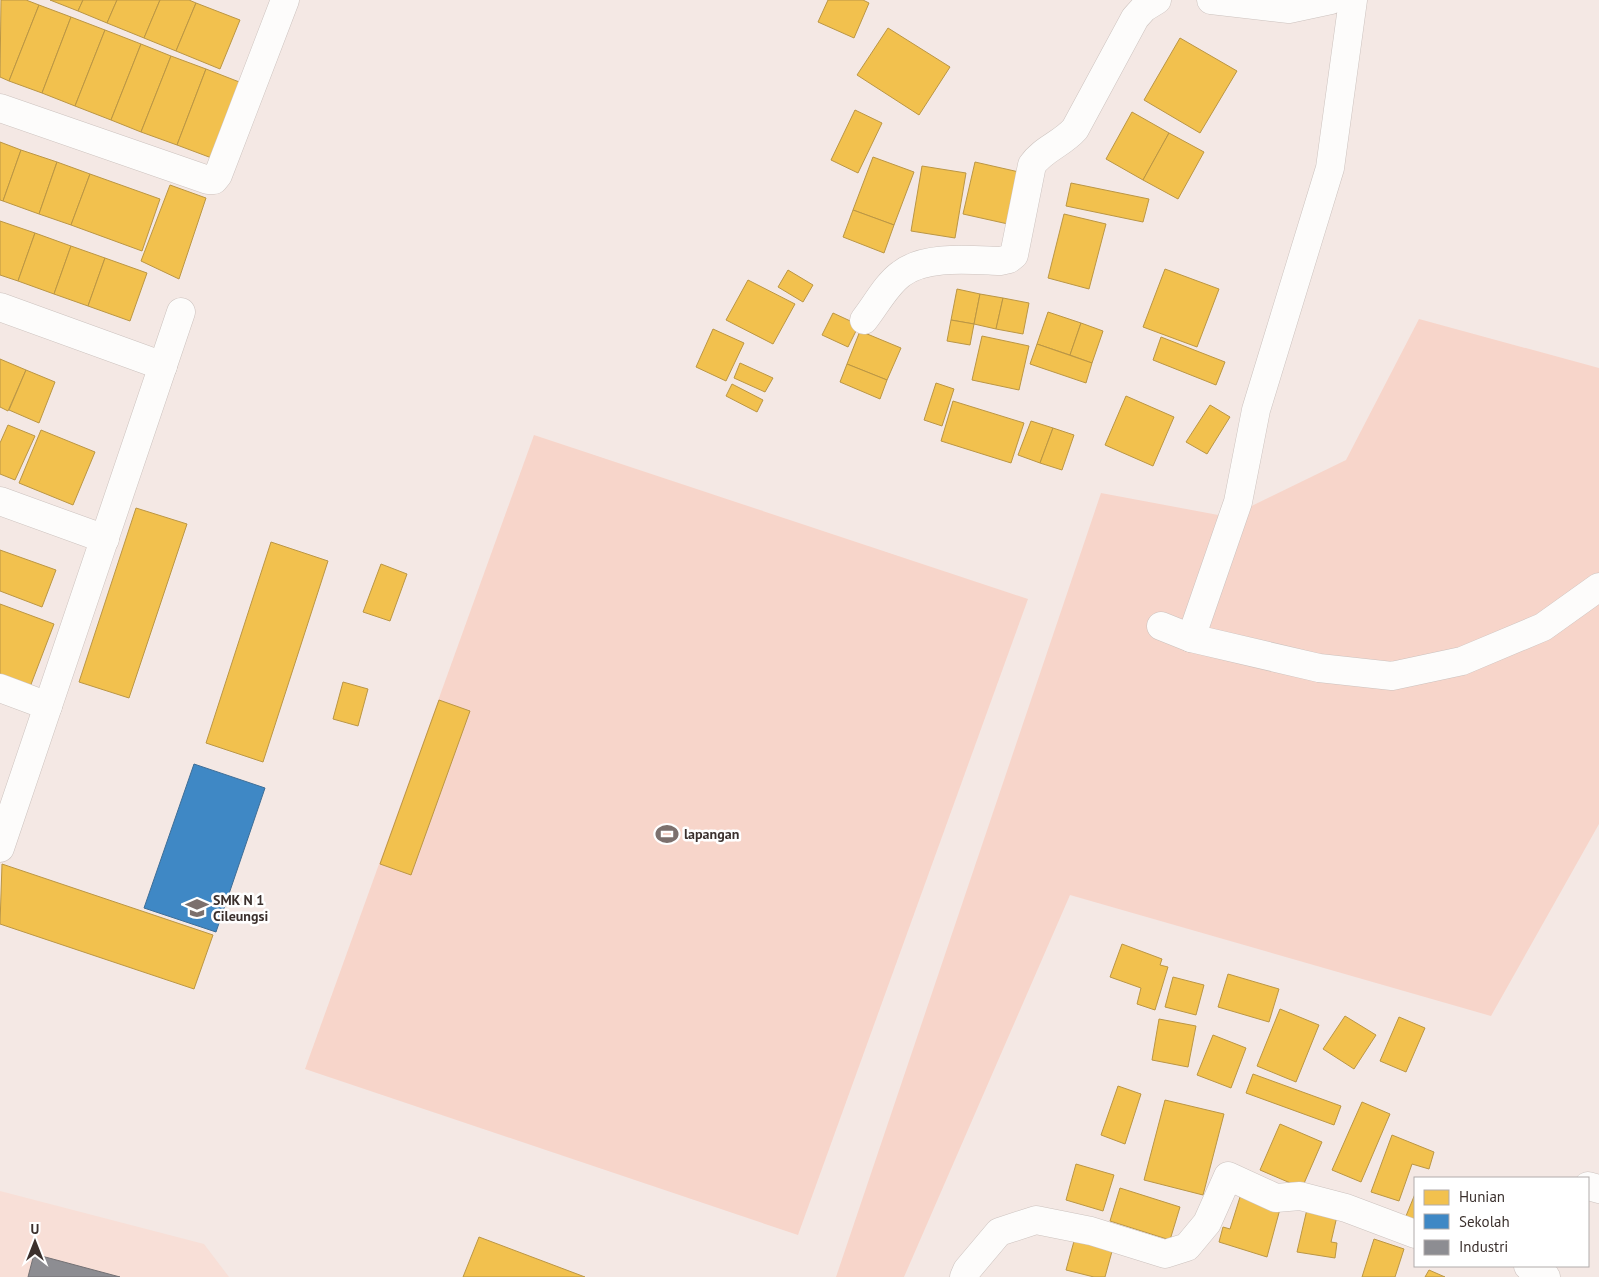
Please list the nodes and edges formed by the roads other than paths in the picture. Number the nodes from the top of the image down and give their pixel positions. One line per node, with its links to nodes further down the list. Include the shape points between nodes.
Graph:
1 (285, 0): 6 (street, via 214,180)
2 (1157, 0): 9 (street, via 1135,18 1075,129 1066,139 1038,155 1032,165 1014,255 1000,261 945,260 911,268 895,280)
3 (1211, 0): 4 (street, via 1289,9)
4 (1331, 0)
5 (1353, 0): 15 (street, via 1330,168 1256,410 1238,502)
6 (0, 108)
7 (0, 306): 10 (street)
8 (181, 312): 10 (street)
9 (864, 320)
10 (163, 366): 12 (street)
11 (0, 501): 12 (street)
12 (105, 539): 17 (street)
13 (1599, 587): 15 (street, via 1543,627 1462,661 1392,676 1319,668)
14 (1161, 626): 15 (street)
15 (1191, 638)
16 (0, 688): 17 (street)
17 (48, 706): 18 (street)
18 (0, 848)
19 (1414, 1234): 21 (street, via 1346,1208 1300,1196 1276,1198 1228,1176 1208,1223 1187,1248 1165,1254 1091,1231 1036,1220 999,1232)
20 (1530, 1267): 22 (street)
21 (964, 1277)
22 (1546, 1277)

